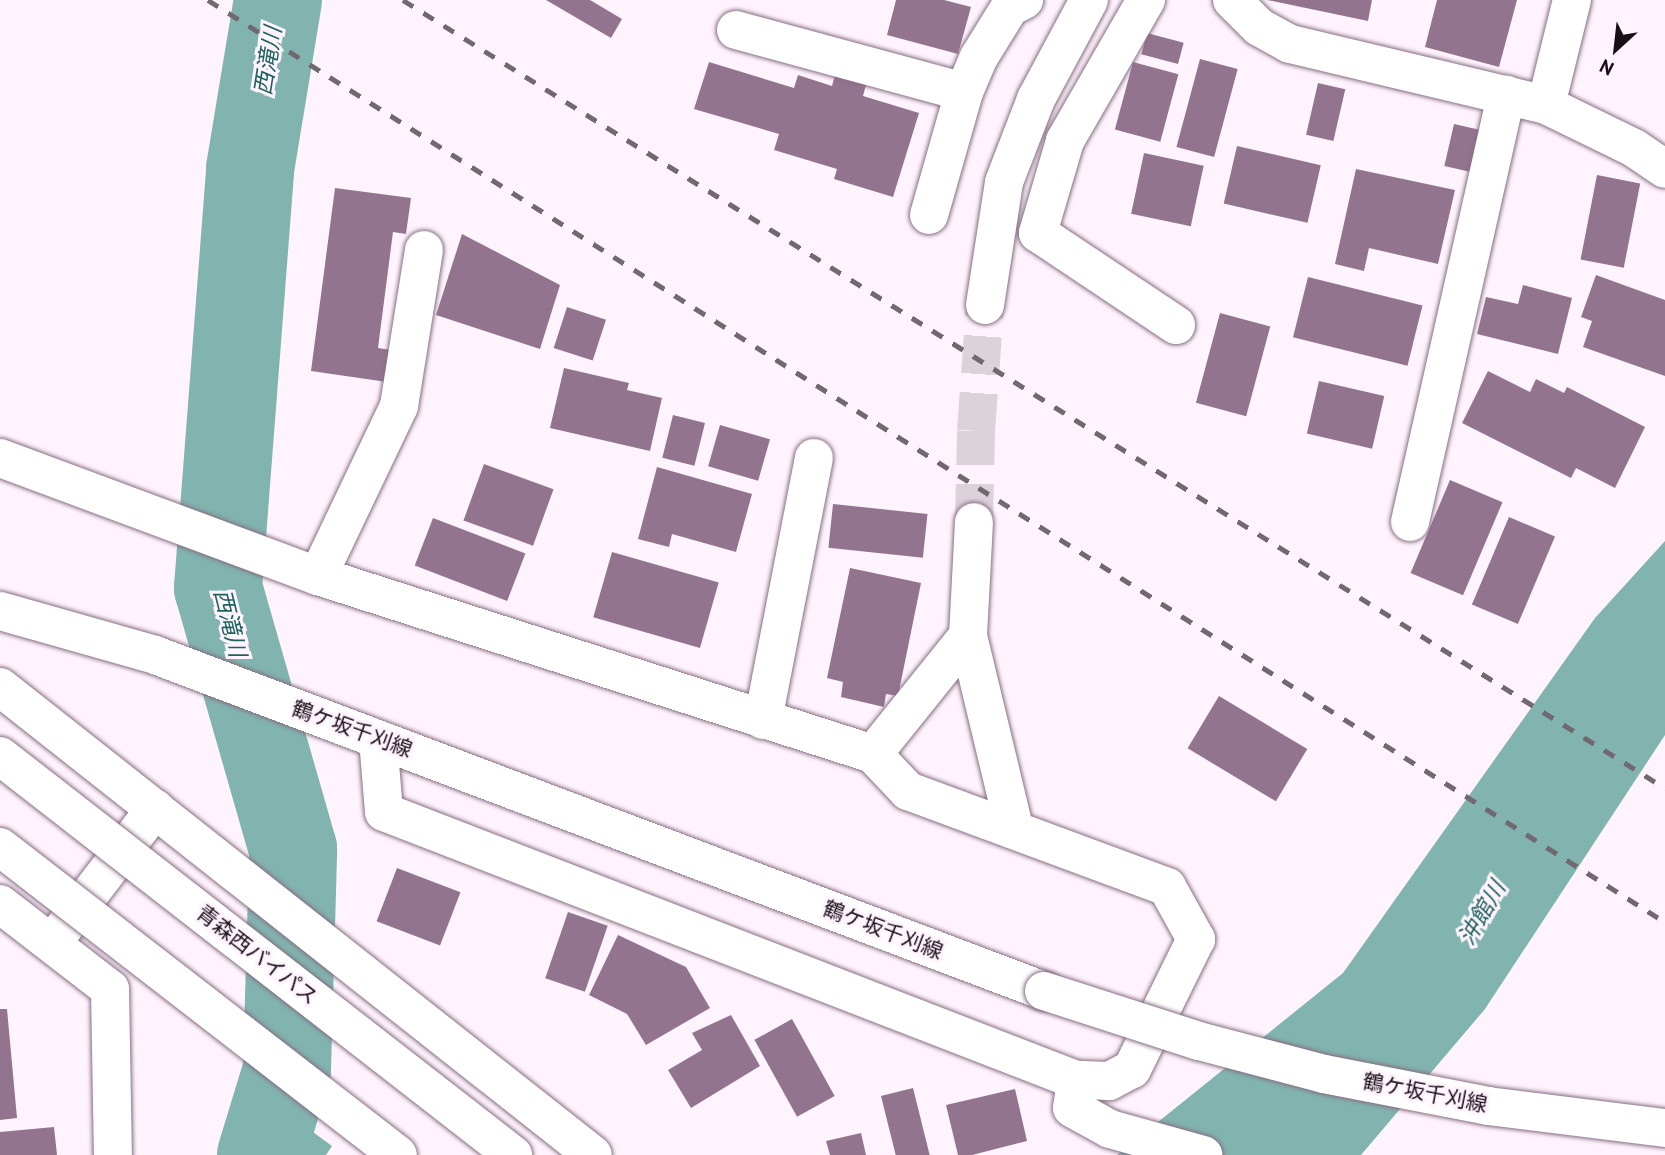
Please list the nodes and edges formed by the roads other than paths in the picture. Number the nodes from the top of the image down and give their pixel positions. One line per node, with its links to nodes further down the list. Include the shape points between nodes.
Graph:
1 (1024, 0): 7 (main road, via 1010,7)
2 (1146, 0): 14 (main road, via 1065,141 1038,233)
3 (1232, 0): 8 (main road, via 1259,27 1290,44)
4 (1572, 0): 9 (main road)
5 (1083, 2): 13 (main road, via 1036,99 1003,182)
6 (736, 30): 7 (main road)
7 (964, 92): 11 (main road)
8 (1506, 95): 9 (main road); 18 (main road)
9 (1546, 105): 10 (main road, via 1634,148)
10 (1665, 169)
11 (929, 215)
12 (424, 250): 19 (main road, via 399,406)
13 (985, 305)
14 (1176, 325)
15 (0, 458): 19 (main road)
16 (814, 458): 25 (main road)
17 (974, 522): 22 (main road)
18 (1410, 522)
19 (318, 576): 25 (main road)
20 (0, 582): 23 (main road, 鶴ケ坂千刈線)
21 (0, 611): 23 (main road, 鶴ケ坂千刈線)
22 (968, 635): 27 (main road); 30 (main road)
23 (140, 650): 26 (main road, 鶴ケ坂千刈線)
24 (12, 697): 29 (main road)
25 (763, 720): 27 (main road)
26 (378, 738): 34 (main road, via 384,812); 35 (main road, 鶴ケ坂千刈線, bridge, via 1044,991 1199,1041 1324,1074 1488,1105)
27 (873, 754): 30 (main road, via 908,791)
28 (0, 756): 38 (main road, 青森西バイパス, bridge)
29 (155, 809): 33 (main road); 39 (main road)
30 (1014, 828): 34 (main road, via 1167,887 1196,939 1132,1069 1109,1081)
31 (0, 847): 37 (main road, bridge)
32 (0, 904): 33 (main road)
33 (52, 944): 36 (main road, via 110,989)
34 (1076, 1080): 40 (main road, via 1072,1108 1110,1129)
35 (1665, 1128)
36 (113, 1155)
37 (398, 1155)
38 (513, 1155)
39 (593, 1155)
40 (1203, 1155)

